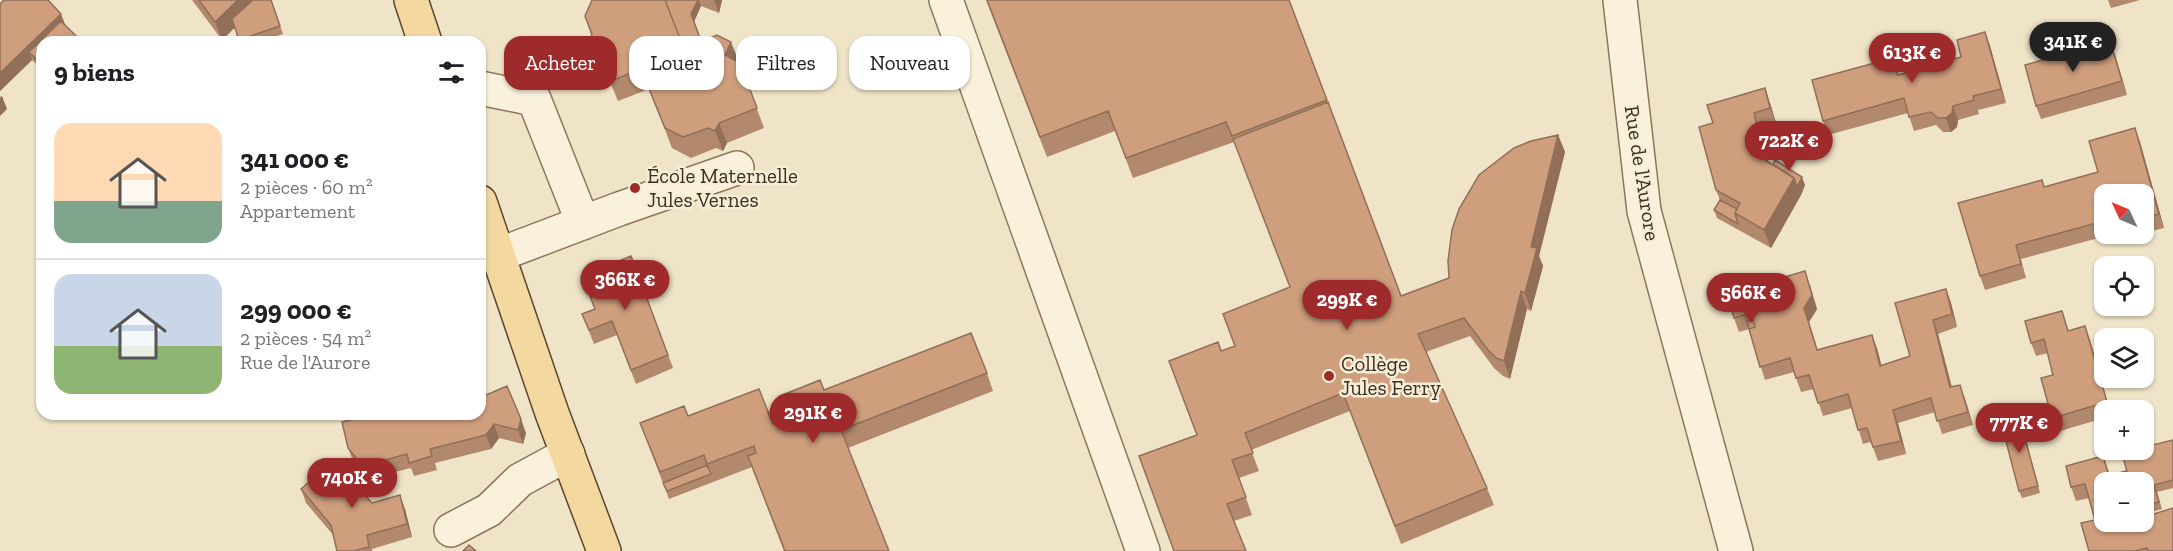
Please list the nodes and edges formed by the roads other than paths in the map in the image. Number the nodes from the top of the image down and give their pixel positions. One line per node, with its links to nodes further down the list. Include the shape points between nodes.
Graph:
1 (411, 0): 4 (main road)
2 (946, 0): 13 (street)
3 (1620, 0): 14 (street, Rue de l'Aurore, via 1644,211)
4 (423, 36)
5 (486, 89): 8 (street, via 534,99)
6 (737, 168): 8 (street)
7 (486, 220): 9 (main road)
8 (583, 223): 9 (street)
9 (498, 255): 10 (main road)
10 (568, 454): 11 (street, via 520,480 489,510); 12 (main road)
11 (451, 530)
12 (604, 551)
13 (1143, 551)
14 (1736, 551)

